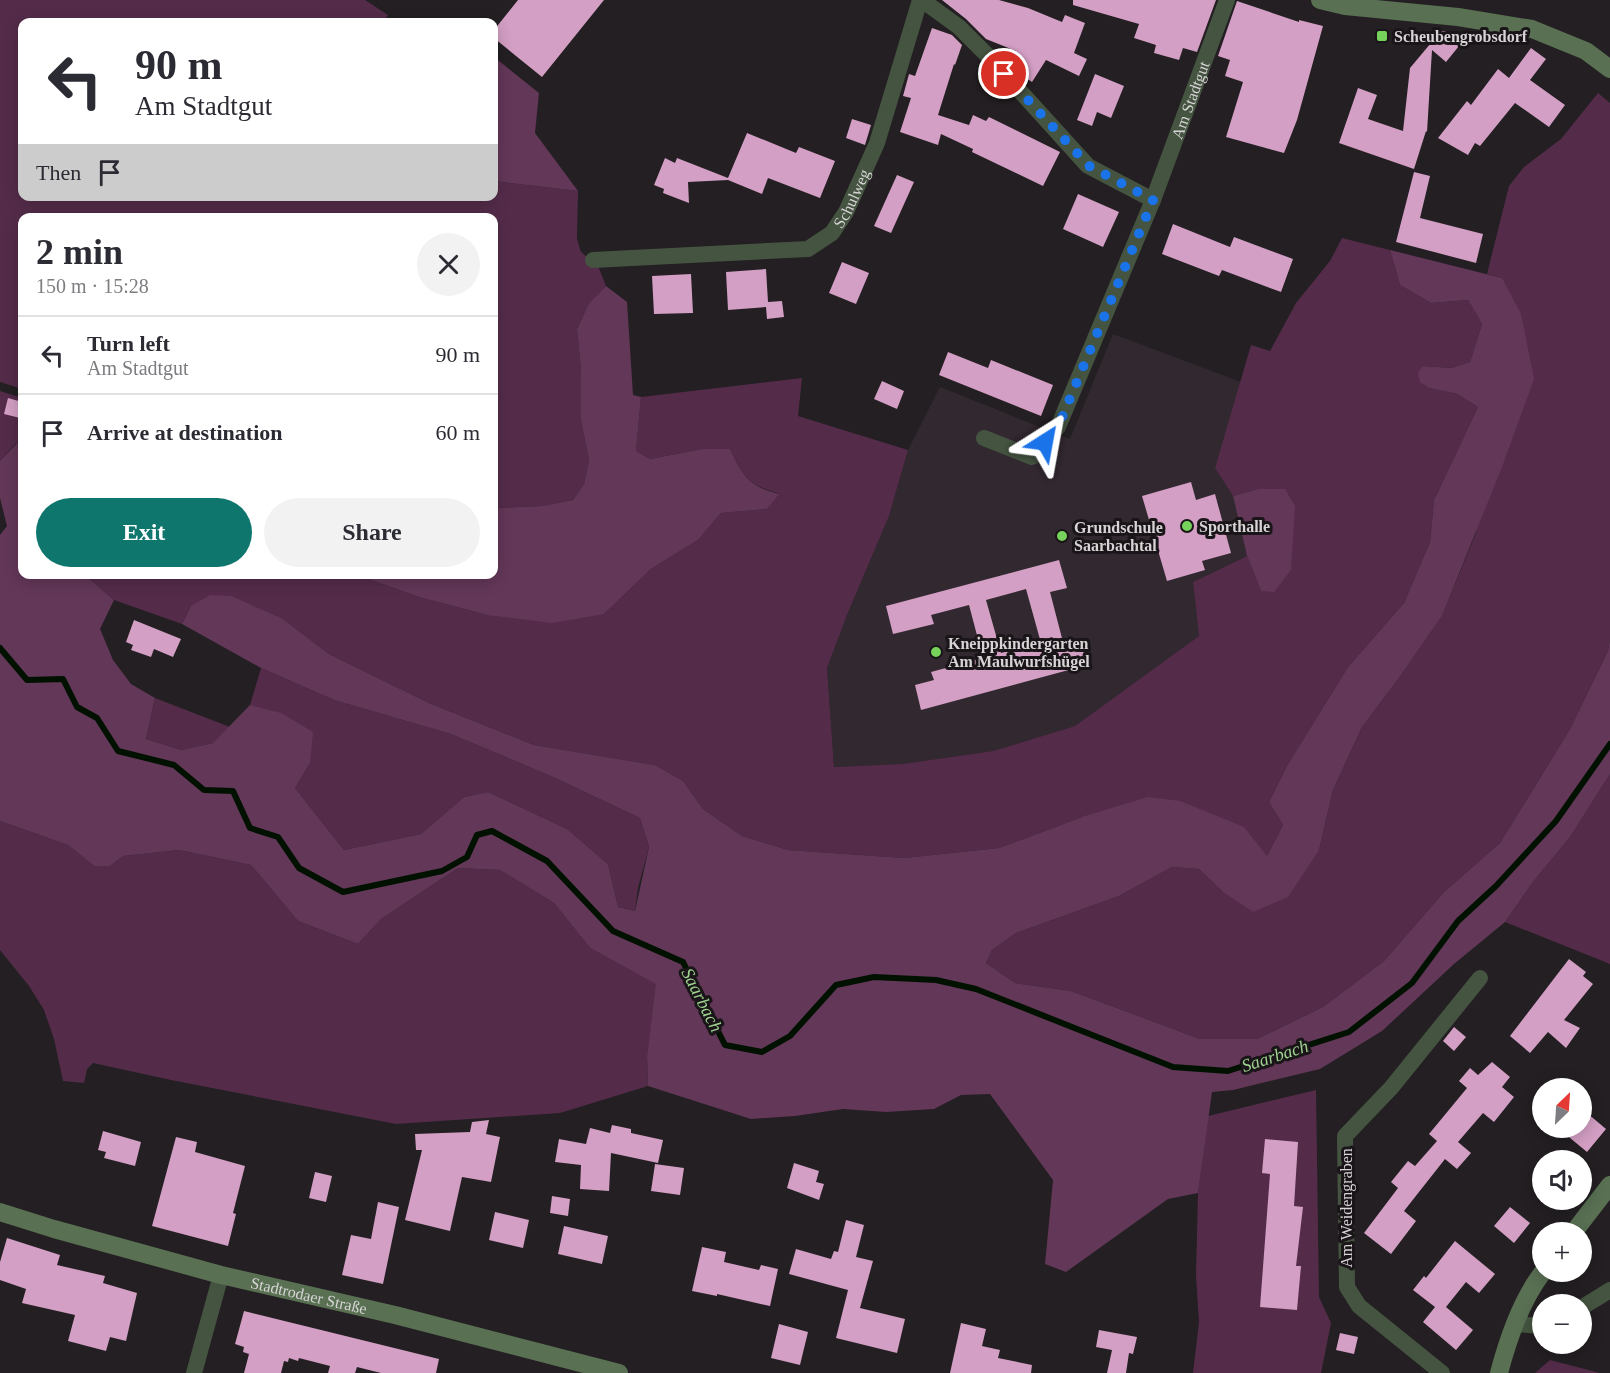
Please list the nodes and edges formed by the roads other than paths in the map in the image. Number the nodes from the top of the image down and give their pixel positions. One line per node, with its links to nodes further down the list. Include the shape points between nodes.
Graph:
1 (921, 0): 5 (street, via 959,27 1089,166); 6 (street, Schulweg, via 877,143 846,212 832,233 808,249)
2 (1227, 0): 5 (street, Am Stadtgut)
3 (1320, 0): 4 (main road, via 1532,29 1586,51)
4 (1610, 69)
5 (1153, 200): 7 (street, Am Stadtgut, via 1058,427 1032,457)
6 (592, 260)
7 (984, 438)
8 (1479, 978): 20 (street, Am Weidengraben, via 1390,1088 1345,1136 1347,1287 1359,1306)
9 (1610, 1185): 11 (main road)
10 (0, 1212): 12 (main road, Stadtrodaer Straße)
11 (1581, 1222)
12 (221, 1275): 18 (street); 19 (main road, Stadtrodaer Straße)
13 (1535, 1282): 16 (main road)
14 (1610, 1290): 15 (street)
15 (1592, 1301)
16 (1515, 1324): 17 (street); 21 (main road)
17 (1532, 1325)
18 (195, 1373)
19 (619, 1373)
20 (1442, 1373)
21 (1498, 1373)

